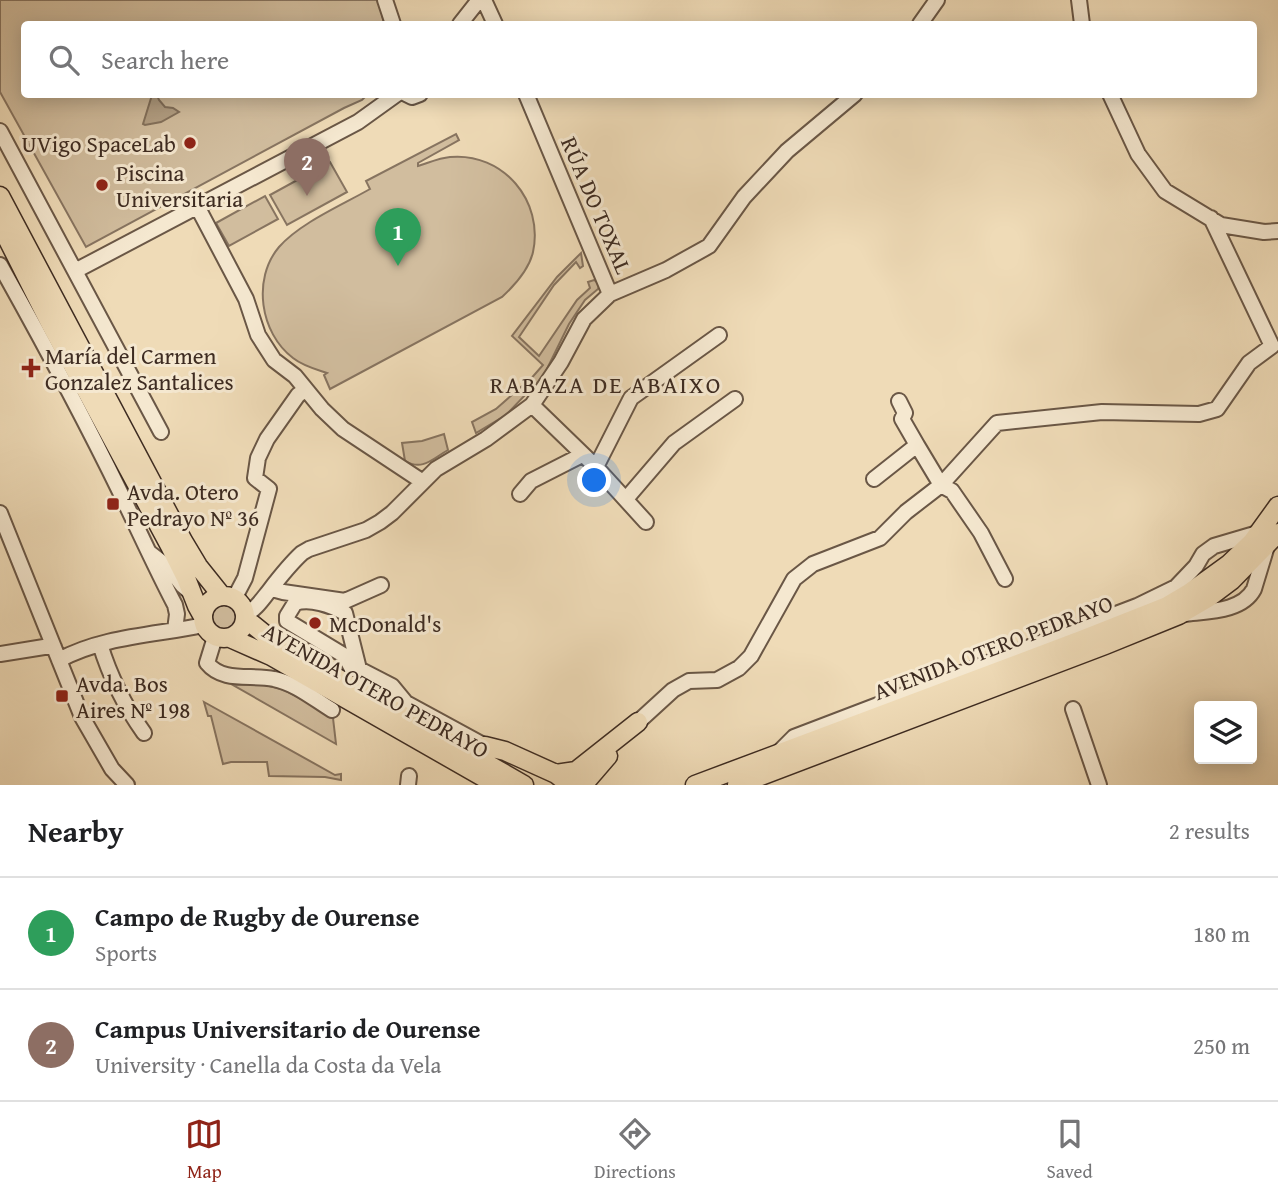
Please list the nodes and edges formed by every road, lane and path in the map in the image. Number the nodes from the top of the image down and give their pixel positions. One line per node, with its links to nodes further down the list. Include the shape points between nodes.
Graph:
1 (385, 0): 5 (street)
2 (482, 0): 6 (street); 7 (street)
3 (937, 0): 8 (street)
4 (1079, 0): 9 (street)
5 (392, 21)
6 (463, 21)
7 (493, 21)
8 (922, 21)
9 (1082, 21)
10 (391, 98): 16 (street, via 358,122)
11 (528, 98): 22 (street, RÚA DO TOXAL)
12 (850, 98): 22 (street, via 787,151 744,197 709,246)
13 (1112, 98): 17 (street, via 1138,154 1165,191)
14 (0, 131): 21 (street)
15 (0, 196): 50 (main road, AVENIDA OTERO PEDRAYO, via 191,556)
16 (197, 206): 21 (street); 24 (street, via 246,299 258,335 274,360)
17 (1211, 218): 19 (street, via 1221,225); 34 (street, via 1272,345 1249,363 1217,409 1199,414 1102,412 997,423)
18 (0, 224): 49 (main road)
19 (1278, 231)
20 (0, 265): 42 (street, via 122,495)
21 (75, 271): 28 (street)
22 (610, 294): 27 (street, via 584,319)
23 (719, 335): 31 (street, via 631,398)
24 (305, 390): 33 (street, via 343,429); 50 (street, via 258,458 255,478 269,489)
25 (735, 399): 36 (street, via 674,443)
26 (899, 401): 29 (street, via 905,414 902,419)
27 (532, 405): 30 (street); 33 (street)
28 (161, 432)
29 (917, 445): 32 (street); 34 (street)
30 (582, 455): 31 (street); 35 (street, via 531,481)
31 (596, 467): 36 (street)
32 (874, 480)
33 (423, 482): 48 (street, via 380,522 302,553)
34 (941, 485): 45 (street, via 952,491 981,533); 61 (street, via 880,538 813,564 794,579 751,656 739,668 717,680 689,681)
35 (520, 494)
36 (626, 499): 39 (street)
37 (1278, 506): 40 (main road, AVENIDA OTERO PEDRAYO)
38 (0, 513): 56 (street)
39 (646, 522)
40 (1268, 537): 41 (street); 43 (main road, AVENIDA OTERO PEDRAYO); 43 (street)
41 (1226, 543): 43 (street); 44 (street, via 1203,555)
42 (146, 550): 49 (street); 53 (street, via 175,605)
43 (1250, 564): 47 (main road, AVENIDA OTERO PEDRAYO, via 1229,564); 51 (main road, AVENIDA OTERO PEDRAYO); 51 (street, via 1251,596 1225,608)
44 (1196, 566): 47 (street); 64 (street, via 1176,587 1137,606 794,737)
45 (1005, 579)
46 (381, 586): 48 (street, via 345,601)
47 (1200, 586): 64 (main road, AVENIDA OTERO PEDRAYO, via 1167,606 1096,635)
48 (270, 590): 50 (street)
49 (191, 592): 52 (main road)
50 (237, 607): 52 (main road, via 241,631); 52 (main road, via 208,603); 58 (main road, AVENIDA OTERO PEDRAYO, via 273,641)
51 (1180, 615): 72 (main road, AVENIDA OTERO PEDRAYO)
52 (213, 629): 53 (street); 60 (street, AVENIDA OTERO PEDRAYO, via 207,663 212,670 274,679); 63 (main road, AVENIDA OTERO PEDRAYO)
53 (175, 631): 54 (street)
54 (100, 644): 56 (street); 62 (street, via 117,689)
55 (0, 654): 56 (street, via 44,647)
56 (57, 654): 67 (street, via 82,717 112,769)
57 (356, 669): 57 (street, via 345,613 332,606 295,603 287,621 345,656); 58 (street); 65 (street, via 392,686)
58 (327, 672): 63 (main road, AVENIDA OTERO PEDRAYO)
59 (1073, 709): 73 (street)
60 (332, 710)
61 (638, 722): 66 (main road); 70 (main road)
62 (144, 733)
63 (456, 754): 65 (main road); 65 (main road)
64 (775, 755): 71 (main road, AVENIDA OTERO PEDRAYO)
65 (480, 771): 66 (main road, via 505,751); 68 (main road, AVENIDA OTERO PEDRAYO); 69 (main road, AVENIDA OTERO PEDRAYO)
66 (558, 781)
67 (127, 785)
68 (497, 785)
69 (524, 785)
70 (583, 785)
71 (695, 785)
72 (737, 785)
73 (1099, 785)

